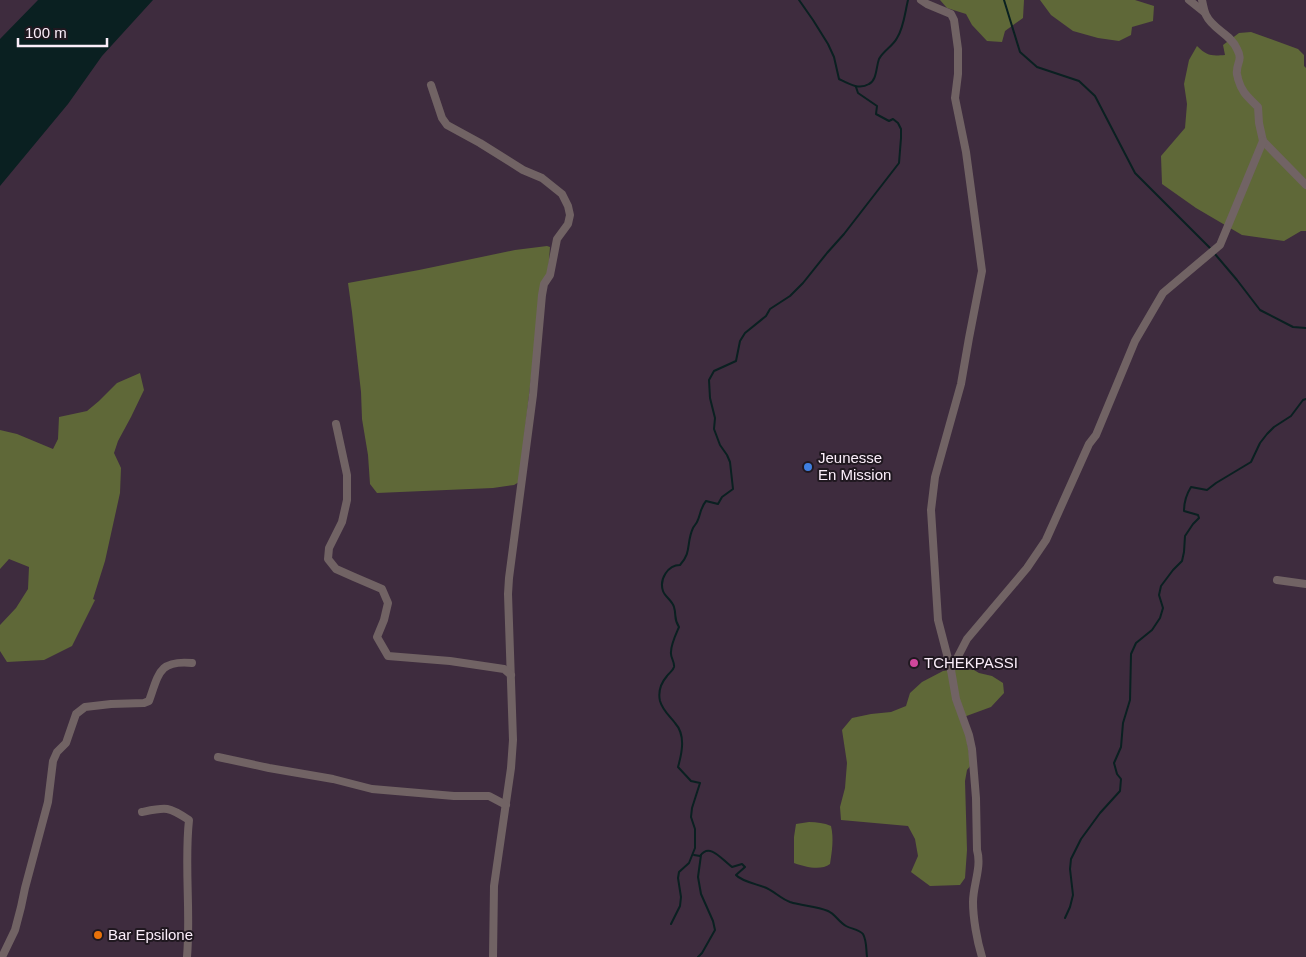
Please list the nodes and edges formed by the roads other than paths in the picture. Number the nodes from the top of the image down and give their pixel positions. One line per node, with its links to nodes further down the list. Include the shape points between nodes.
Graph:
1 (921, 0): 13 (street, via 951,14 954,20 958,58 955,98 966,152 982,271 962,384 935,477 930,510 938,620)
2 (1189, 0): 4 (street)
3 (1202, 0): 4 (street)
4 (1204, 12): 6 (street, via 1237,47 1240,62 1236,71 1243,92 1258,107)
5 (431, 85): 14 (street, via 447,125 522,170 542,178 562,194 570,215 568,224 556,239 550,275 542,295 533,395 508,578)
6 (1263, 141): 7 (street); 13 (street, via 1220,245 1163,293 1135,341 1046,540 1027,568 967,639)
7 (1306, 185)
8 (336, 424): 14 (street, via 347,475 347,500 328,559 336,569 382,588 388,603 377,637 388,656 504,669)
9 (1277, 580): 10 (street)
10 (1305, 584): 11 (street)
11 (1306, 594)
12 (192, 662): 18 (street, via 169,663 156,681 150,701 85,707 76,714 66,743 53,761 48,802 22,907)
13 (951, 670): 21 (street, via 956,699 972,749 978,855 973,901)
14 (511, 676): 16 (street, via 513,740)
15 (218, 757): 16 (street, via 372,789 490,796)
16 (506, 805): 20 (street, via 494,886)
17 (142, 812): 19 (street, via 164,808 189,820 186,842)
18 (2, 957)
19 (187, 957)
20 (493, 957)
21 (982, 957)

